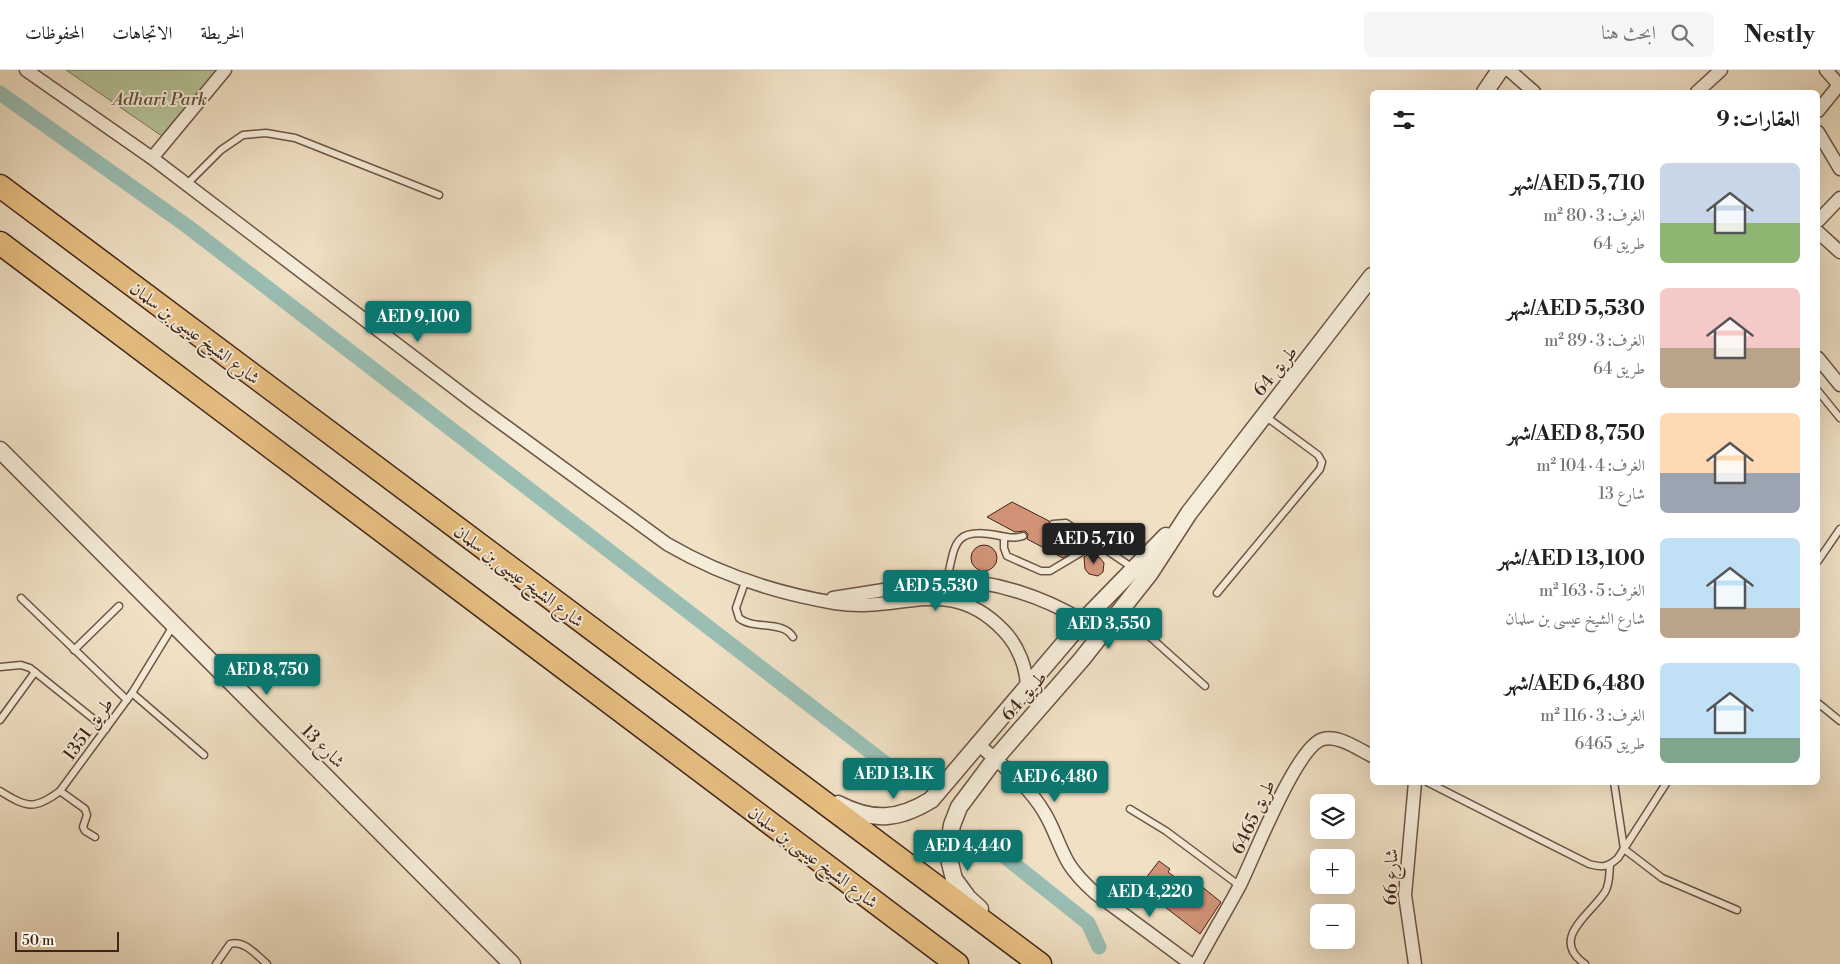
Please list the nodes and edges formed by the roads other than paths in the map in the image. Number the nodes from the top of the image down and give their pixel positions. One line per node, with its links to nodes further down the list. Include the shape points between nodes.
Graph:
1 (26, 70): 13 (street)
2 (226, 70): 13 (street)
3 (1500, 70): 8 (street)
4 (1509, 70): 9 (street)
5 (1721, 70): 10 (street)
6 (1826, 70): 7 (street)
7 (1840, 85): 11 (street)
8 (1486, 90)
9 (1532, 90)
10 (1699, 90)
11 (1820, 109)
12 (1820, 135): 14 (street)
13 (152, 158): 15 (street)
14 (1840, 169)
15 (187, 184): 17 (lane, via 221,150 243,135 266,133 295,138); 39 (street, via 478,406 667,544 692,559)
16 (0, 186): 65 (highway, شارع الشيخ عيسى بن سلمان)
17 (439, 195)
18 (1840, 198): 19 (street)
19 (1820, 218)
20 (1820, 234): 22 (street)
21 (0, 243): 78 (highway, شارع الشيخ عيسى بن سلمان)
22 (1840, 252)
23 (1370, 279): 27 (street, طريق 64)
24 (1820, 360): 25 (street)
25 (1840, 385)
26 (1820, 393): 28 (lane)
27 (1265, 416): 30 (street, طريق 64); 40 (lane, via 1318,455 1322,462 1320,469)
28 (1840, 418)
29 (0, 450): 47 (street, شارع 13)
30 (1189, 513): 37 (street, طريق 64); 45 (street, طريق 64)
31 (1054, 524): 35 (lane, via 1066,523)
32 (1840, 529): 36 (lane)
33 (1023, 536): 34 (lane)
34 (1004, 537): 35 (lane, via 1007,556 1045,572 1054,570); 38 (lane, via 978,532 963,536 954,548)
35 (1097, 543): 37 (lane)
36 (1820, 558)
37 (1133, 568): 46 (street, طريق 64)
38 (947, 580): 42 (street); 43 (street); 46 (street, via 1009,590 1054,606)
39 (745, 582): 43 (street); 49 (lane, via 736,608 739,618 747,623 788,631)
40 (1217, 593)
41 (21, 598): 50 (lane)
42 (944, 598): 43 (street, via 850,605); 54 (street, via 981,612 1006,633 1023,664)
43 (820, 600)
44 (119, 606): 50 (lane)
45 (1120, 611): 48 (street, طريق 64); 53 (lane)
46 (1083, 621): 48 (street); 54 (street, طريق 64)
47 (174, 625): 55 (lane, طريق 1351); 81 (street, شارع 13)
48 (1102, 634): 64 (street, طريق 64)
49 (793, 637)
50 (74, 650): 56 (lane)
51 (0, 667): 52 (lane, via 21,665)
52 (35, 672): 58 (lane); 60 (lane)
53 (1205, 686)
54 (1027, 689): 61 (street, طريق 64)
55 (132, 693): 56 (lane, طريق 1351); 62 (lane)
56 (127, 700): 60 (lane, طريق 1351)
57 (1820, 705): 59 (lane)
58 (0, 720)
59 (1840, 721)
60 (106, 729): 71 (lane, طريق 1351)
61 (979, 745): 64 (street); 65 (street, طريق 64, via 931,800 894,816 874,817 854,812)
62 (204, 755)
63 (1370, 755): 76 (street, طريق 6465, via 1332,738 1321,739 1312,745 1282,794)
64 (995, 759): 84 (street, طريق 64, via 959,807 949,843 950,863 954,879 968,898); 85 (street, via 1036,800 1069,864 1081,879 1102,899)
65 (795, 782): 84 (highway, شارع الشيخ عيسى بن سلمان)
66 (1433, 785): 75 (lane, via 1589,864 1602,868)
67 (1614, 785): 74 (lane)
68 (1666, 785): 74 (lane)
69 (1415, 786): 87 (street, شارع 66, via 1405,895)
70 (0, 791): 71 (lane, طريق 1351, via 20,804 33,806)
71 (60, 791): 73 (lane, via 85,809 87,815 83,827 85,832)
72 (1130, 809): 76 (lane, via 1166,831)
73 (95, 837)
74 (1624, 849): 75 (lane); 77 (lane, via 1662,878)
75 (1610, 865): 88 (lane, via 1606,890 1573,931 1570,941 1571,950)
76 (1240, 886): 86 (street, طريق 6465)
77 (1737, 910)
78 (920, 938): 82 (highway); 83 (highway, شارع الشيخ عيسى بن سلمان)
79 (216, 964): 80 (lane, via 234,943 243,944)
80 (267, 964)
81 (512, 964)
82 (947, 964)
83 (957, 964)
84 (1041, 964)
85 (1191, 964)
86 (1196, 964)
87 (1415, 964)
88 (1585, 964)

